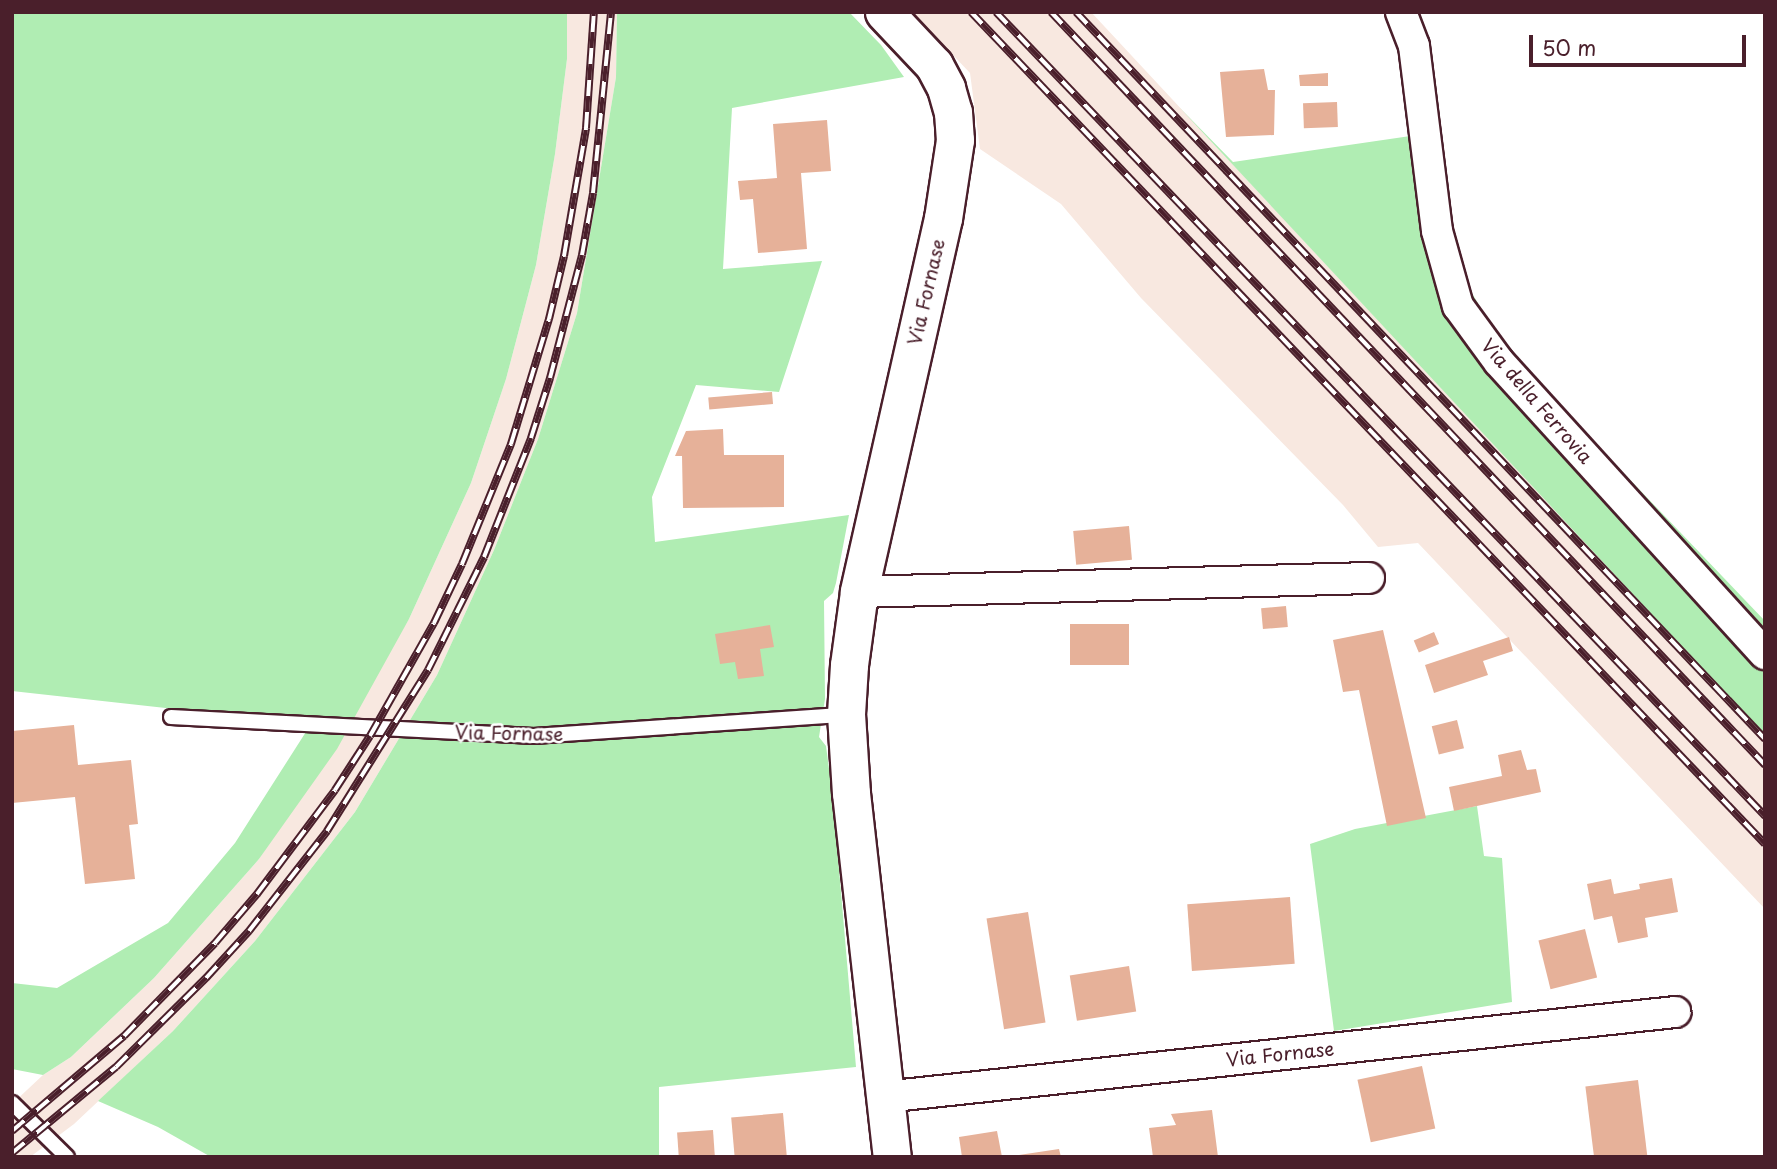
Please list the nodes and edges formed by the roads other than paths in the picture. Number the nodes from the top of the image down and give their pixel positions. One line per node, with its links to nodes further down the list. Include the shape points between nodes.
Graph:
1 (884, 12): 4 (street, Via Fornase, via 934,65 953,112 955,140 943,218)
2 (1401, 12): 5 (street, Via della Ferrovia, via 1419,72 1437,231 1458,306 1499,362)
3 (1369, 578): 4 (street)
4 (859, 592): 6 (street, Via Fornase)
5 (1765, 654)
6 (846, 714): 7 (lane, Via Fornase, via 534,736); 9 (street, Via Fornase)
7 (171, 718)
8 (1675, 1012): 9 (street, Via Fornase)
9 (884, 1097): 12 (street, Via Fornase)
10 (12, 1103): 11 (lane)
11 (67, 1157)
12 (891, 1157)

